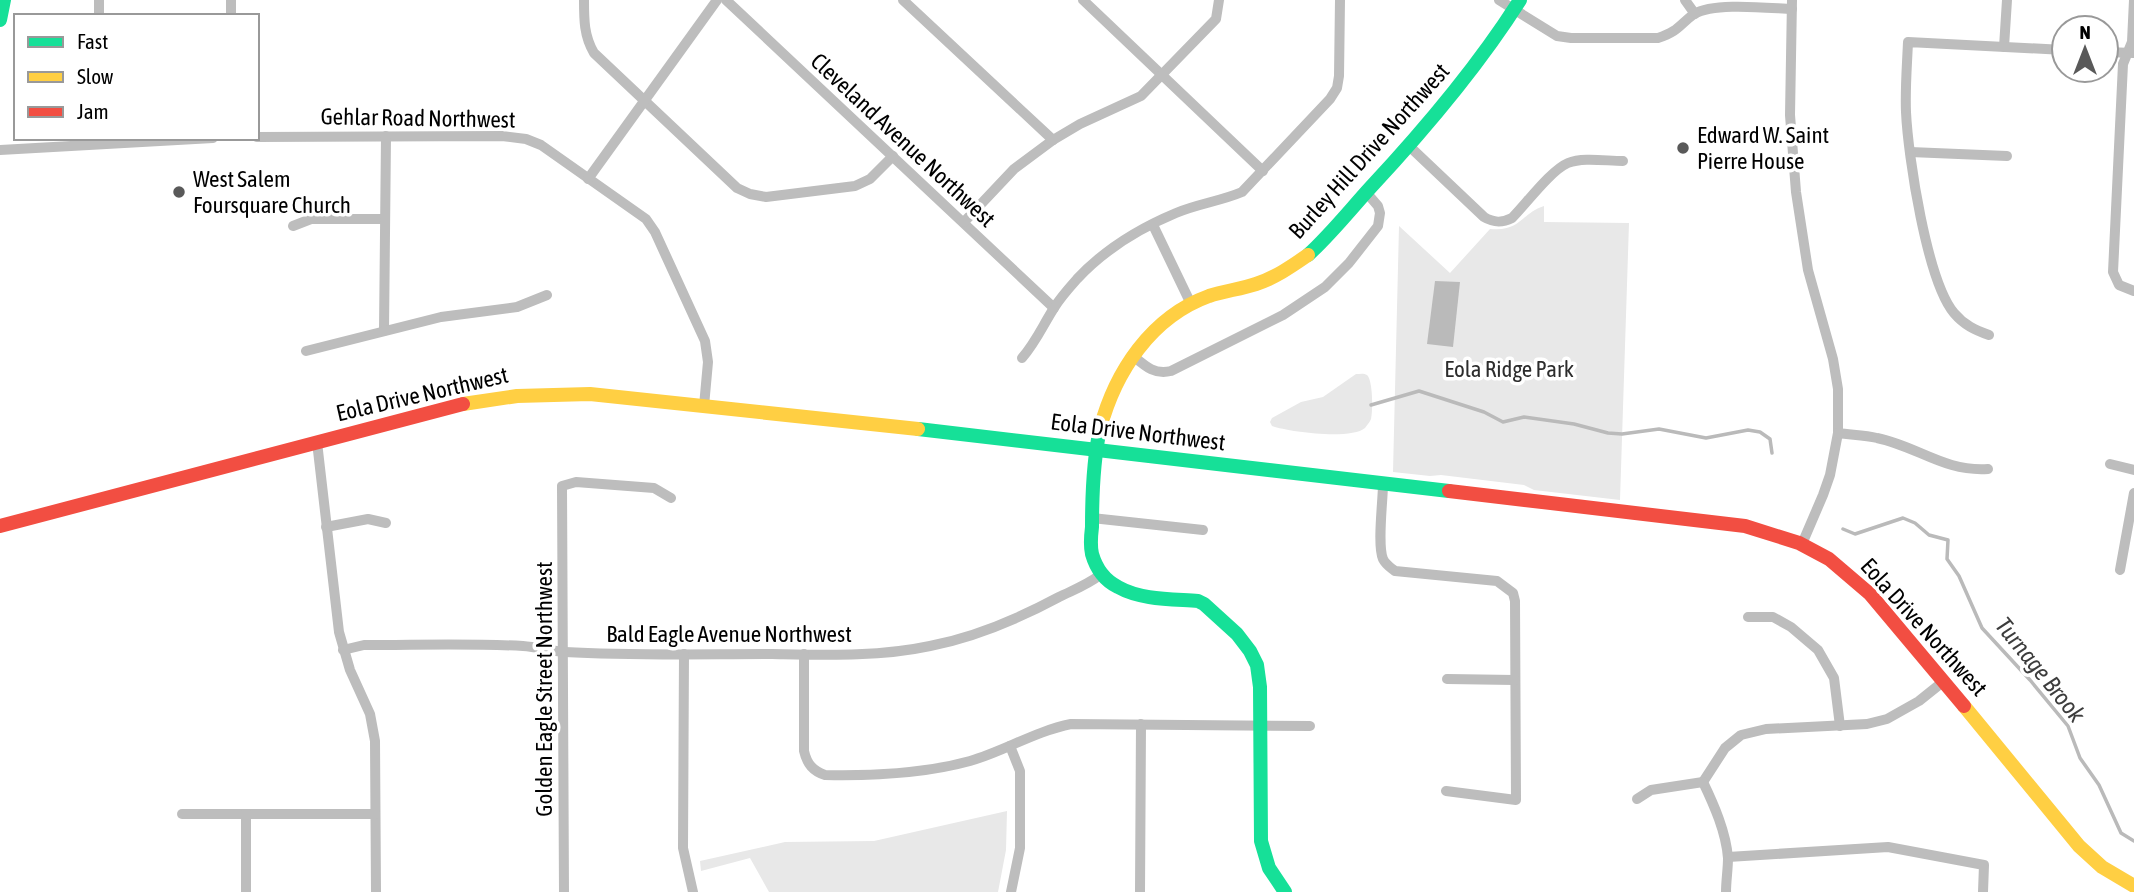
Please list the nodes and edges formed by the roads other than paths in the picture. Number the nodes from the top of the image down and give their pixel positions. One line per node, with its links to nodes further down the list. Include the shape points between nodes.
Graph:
1 (4, 0): 16 (main road)
2 (584, 0): 21 (street, via 588,43)
3 (717, 0): 21 (street)
4 (726, 0): 29 (street, Cleveland Avenue Northwest)
5 (903, 0): 25 (street)
6 (1083, 0): 20 (street)
7 (1219, 0): 20 (street, via 1216,19)
8 (1340, 0): 32 (street, via 1337,88)
9 (1499, 0): 14 (street)
10 (1685, 0): 15 (street)
11 (2007, 0): 17 (street)
12 (2134, 0): 19 (street)
13 (1792, 4): 15 (street, via 1710,8); 49 (street, via 1790,115 1796,192 1808,270 1833,359)
14 (1517, 5): 15 (street, via 1557,36 1571,38 1658,38); 26 (main road, Burley Hill Drive Northwest, via 1478,64)
15 (1695, 14)
16 (0, 20)
17 (2004, 47): 18 (street); 28 (street, via 1908,43)
18 (2050, 49)
19 (2131, 53): 39 (street, via 2123,64 2112,272 2119,285)
20 (1163, 75): 25 (street, via 1141,96); 32 (street)
21 (644, 100): 29 (street, via 737,188 750,194 766,197 855,186 870,179); 33 (street)
22 (386, 136): 23 (street, Gehlar Road Northwest); 33 (street, Gehlar Road Northwest, via 526,139); 35 (street)
23 (259, 137)
24 (178, 140): 27 (street)
25 (1053, 140): 36 (street, via 1014,169)
26 (1408, 145): 31 (street, via 1484,217 1496,222 1512,218 1568,163); 34 (main road, Burley Hill Drive Northwest)
27 (0, 150)
28 (1910, 152): 30 (street); 44 (street, via 1935,278 1945,301 1964,324)
29 (893, 156): 36 (street, Cleveland Avenue Northwest)
30 (2007, 156)
31 (1623, 161)
32 (1263, 171): 37 (street, via 1242,191 1224,200 1176,213)
33 (588, 179): 48 (street, Gehlar Road Northwest, via 646,219 655,232 705,341)
34 (1365, 191): 41 (main road, Burley Hill Drive Northwest, via 1295,264 1263,281); 46 (street, via 1378,206 1378,226 1338,275 1312,298 1171,371 1153,371)
35 (385, 219): 38 (street, via 311,219); 43 (street)
36 (964, 222): 42 (street, Cleveland Avenue Northwest)
37 (1153, 225): 41 (street); 42 (street, via 1101,256)
38 (293, 226)
39 (2134, 291)
40 (547, 295): 43 (street, via 517,306)
41 (1191, 304): 46 (main road, Burley Hill Drive Northwest, via 1159,327)
42 (1054, 307): 47 (street, via 1035,344)
43 (384, 331): 45 (street)
44 (1989, 335)
45 (306, 351)
46 (1132, 355): 51 (main road, Burley Hill Drive Northwest, via 1111,390)
47 (1022, 358)
48 (704, 406): 50 (main road, Eola Drive Northwest, via 590,393 525,394 463,404); 51 (main road, Eola Drive Northwest)
49 (1838, 433): 53 (street, via 1877,438 1970,470); 63 (street, via 1830,475)
50 (317, 442): 60 (main road, Eola Drive Northwest); 61 (street)
51 (1096, 449): 55 (main road, Eola Drive Northwest); 58 (main road, Burley Hill Drive Northwest)
52 (2110, 464): 54 (street)
53 (1988, 469)
54 (2134, 470)
55 (1384, 484): 63 (main road, Eola Drive Northwest, via 1745,526); 72 (street, via 1381,555 1385,563 1395,570 1497,581 1513,593)
56 (2134, 493): 64 (street)
57 (671, 498): 68 (street, Golden Eagle Street Northwest, via 654,488 576,482 562,486)
58 (1092, 518): 62 (street); 65 (main road, Burley Hill Drive Northwest, via 1091,551)
59 (386, 523): 61 (street, via 368,519)
60 (0, 526)
61 (326, 527): 67 (street)
62 (1203, 530)
63 (1802, 544): 73 (main road, Eola Drive Northwest, via 1859,582)
64 (2120, 570)
65 (1100, 575): 70 (street, Bald Eagle Avenue Northwest, via 1025,615 955,640 873,654); 75 (main road, via 1116,589 1198,601 1214,611 1254,658)
66 (1748, 617): 77 (street, via 1773,617 1818,650 1834,678)
67 (343, 650): 68 (street, Bald Eagle Avenue Northwest, via 364,645 499,645); 84 (street, via 370,714 375,741)
68 (563, 652): 69 (street, Bald Eagle Avenue Northwest); 89 (street, Golden Eagle Street Northwest)
69 (684, 654): 70 (street, Bald Eagle Avenue Northwest); 90 (street, via 683,848)
70 (804, 654): 78 (street, via 804,751 817,773 904,772 970,761)
71 (1447, 679): 72 (street)
72 (1514, 680): 80 (street, via 1516,800)
73 (1944, 681): 77 (street, via 1886,719); 86 (main road, Eola Drive Northwest, via 2079,846)
74 (1141, 724): 75 (street); 78 (street, via 1071,724); 92 (street)
75 (1260, 726): 76 (street); 93 (main road, via 1261,841 1265,861)
76 (1310, 726)
77 (1840, 726): 79 (street, via 1766,729 1741,735 1725,748)
78 (1010, 746): 91 (street, via 1020,771 1020,848)
79 (1703, 782): 81 (street, via 1651,790); 85 (street)
80 (1446, 791)
81 (1637, 799)
82 (182, 814): 83 (street)
83 (246, 814): 84 (street); 87 (street)
84 (374, 814): 88 (street)
85 (1728, 857): 94 (street); 95 (street, via 1888,847 1984,865)
86 (2134, 886): 96 (street)
87 (246, 892)
88 (376, 892)
89 (564, 892)
90 (694, 892)
91 (1011, 892)
92 (1140, 892)
93 (1284, 892)
94 (1726, 892)
95 (1983, 892)
96 (2133, 892)

